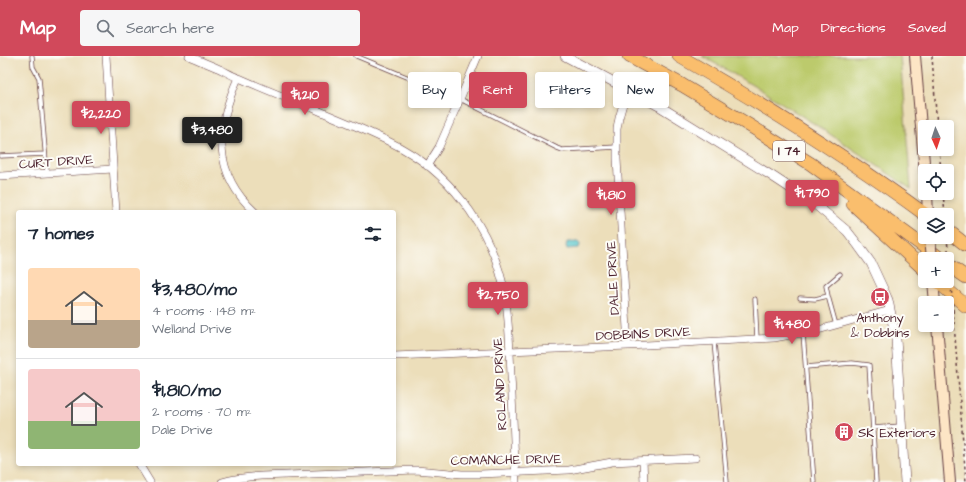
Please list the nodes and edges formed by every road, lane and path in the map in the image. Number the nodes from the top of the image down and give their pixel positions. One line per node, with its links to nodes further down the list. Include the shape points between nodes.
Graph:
1 (32, 56): 21 (lane, via 33,67 39,78)
2 (106, 56): 26 (street)
3 (189, 56): 11 (street, ROLAND DRIVE)
4 (356, 56): 12 (lane)
5 (478, 56): 14 (street)
6 (565, 56): 13 (street)
7 (629, 56): 23 (highway, I 74)
8 (679, 56): 29 (highway, I 74, via 794,126)
9 (915, 56): 24 (main road)
10 (932, 56): 19 (path)
11 (238, 78): 25 (street, ROLAND DRIVE, via 386,140); 31 (street, via 227,105 221,139 222,152 234,186)
12 (408, 78)
13 (613, 82)
14 (461, 97)
15 (461, 100): 20 (lane, via 562,150)
16 (456, 108): 25 (street, via 439,147)
17 (622, 108): 20 (street, DALE DRIVE, via 617,129)
18 (662, 108): 45 (street, via 772,176 834,219 847,231 871,263)
19 (937, 120)
20 (617, 147): 51 (street, DALE DRIVE)
21 (45, 154): 22 (lane); 27 (lane)
22 (0, 156)
23 (811, 164): 35 (highway, I 74); 36 (highway)
24 (924, 164)
25 (427, 166): 52 (street, ROLAND DRIVE, via 458,195 492,252 504,293)
26 (113, 169): 27 (street, CURT DRIVE); 30 (street)
27 (47, 173): 28 (street, CURT DRIVE)
28 (0, 176)
29 (918, 209)
30 (116, 210)
31 (253, 210)
32 (954, 235): 34 (highway)
33 (948, 244): 70 (path, bridge)
34 (966, 244)
35 (931, 252)
36 (918, 263)
37 (954, 269): 39 (highway)
38 (840, 274): 41 (lane, via 826,286)
39 (966, 278)
40 (946, 288): 44 (highway)
41 (828, 296): 42 (lane, via 815,299); 46 (lane)
42 (800, 298)
43 (755, 299): 49 (lane)
44 (966, 306)
45 (890, 310): 46 (street, DOBBINS DRIVE); 55 (street, via 896,339)
46 (836, 326): 48 (street, DOBBINS DRIVE)
47 (938, 332): 69 (main road)
48 (803, 333): 49 (street, DOBBINS DRIVE); 54 (lane)
49 (757, 339): 50 (street, DOBBINS DRIVE)
50 (714, 342): 51 (street, DOBBINS DRIVE); 65 (lane)
51 (628, 346): 52 (street, DOBBINS DRIVE)
52 (510, 352): 53 (street, DOBBINS DRIVE); 60 (street, ROLAND DRIVE)
53 (396, 356)
54 (806, 367): 56 (lane, via 852,363 869,365); 66 (lane)
55 (902, 426): 56 (lane); 68 (street)
56 (874, 428): 67 (lane)
57 (695, 458): 58 (street, COMANCHE DRIVE)
58 (643, 461): 60 (street, COMANCHE DRIVE, via 612,462 569,470); 64 (street)
59 (140, 466): 61 (street)
60 (515, 473): 62 (street, COMANCHE DRIVE, via 462,474 416,470 261,476); 63 (street, ROLAND DRIVE)
61 (150, 482)
62 (222, 482)
63 (516, 482)
64 (644, 482)
65 (727, 482)
66 (814, 482)
67 (876, 482)
68 (905, 482)
69 (950, 482)
70 (966, 482)

